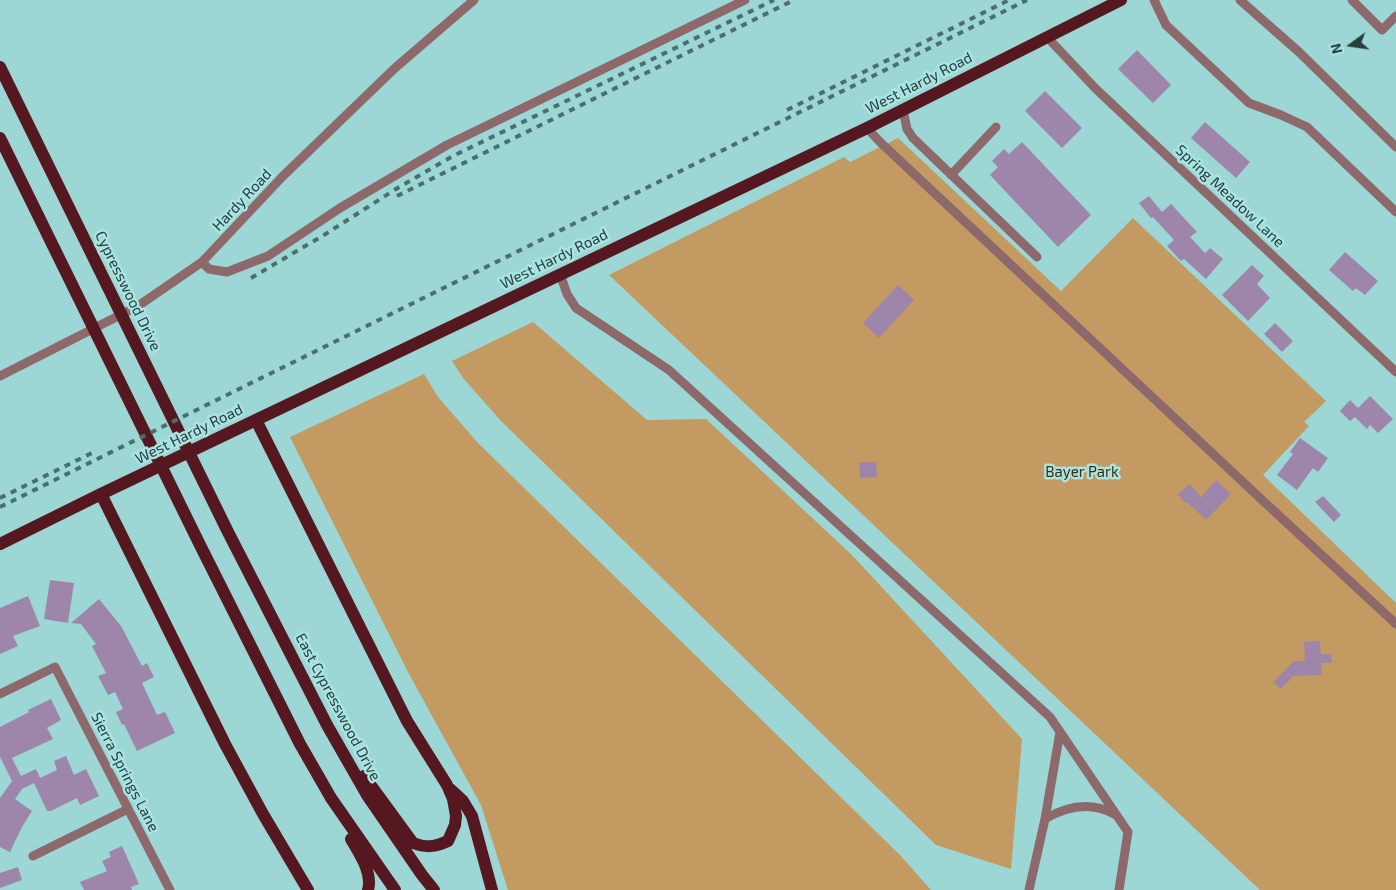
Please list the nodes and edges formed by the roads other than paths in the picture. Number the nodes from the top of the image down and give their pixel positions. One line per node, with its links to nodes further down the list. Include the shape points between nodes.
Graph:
1 (474, 0): 18 (street, Hardy Road, via 395,68 297,162)
2 (746, 0): 18 (street, via 447,145 340,208 268,256 227,272 209,269)
3 (1121, 0): 8 (main road, West Hardy Road)
4 (1154, 0): 16 (street, via 1166,25 1249,103 1307,127)
5 (1240, 0): 14 (street, via 1300,52)
6 (1352, 0): 7 (street, via 1382,30)
7 (1396, 16)
8 (1047, 37): 10 (main road, West Hardy Road); 20 (street, Spring Meadow Lane, via 1102,94)
9 (0, 67): 24 (main road, Cypresswood Drive)
10 (903, 110): 12 (main road, West Hardy Road); 15 (street, via 907,129 913,138)
11 (996, 127): 15 (street)
12 (867, 128): 19 (main road, West Hardy Road); 26 (street)
13 (0, 138): 31 (main road, via 199,543 300,744)
14 (1396, 147)
15 (951, 175): 17 (street)
16 (1396, 212)
17 (1036, 257)
18 (202, 262): 21 (street, Hardy Road, via 138,306)
19 (560, 274): 22 (main road, West Hardy Road); 29 (street, via 576,308 669,370 1050,717)
20 (1396, 372)
21 (0, 376)
22 (256, 420): 23 (main road, West Hardy Road); 30 (main road, via 407,721)
23 (102, 494): 25 (main road, West Hardy Road); 36 (main road, via 224,744)
24 (227, 530): 28 (main road, East Cypresswood Drive)
25 (0, 544)
26 (1396, 624)
27 (0, 694): 32 (street, Sierra Springs Lane, via 55,668)
28 (327, 725): 30 (main road, via 413,843 436,846 448,841 456,816); 42 (main road, East Cypresswood Drive, via 367,795)
29 (1060, 732): 33 (street); 34 (street)
30 (447, 785): 43 (main road, via 472,816)
31 (331, 798): 40 (main road, via 365,867); 41 (main road)
32 (128, 809): 35 (street); 37 (street, Sierra Springs Lane)
33 (1117, 816): 34 (street, via 1098,808 1078,806 1061,810); 45 (street, via 1128,832)
34 (1045, 819): 44 (street)
35 (33, 856)
36 (292, 863): 38 (main road); 39 (main road)
37 (170, 890)
38 (308, 890)
39 (316, 890)
40 (368, 890)
41 (395, 890)
42 (434, 890)
43 (492, 890)
44 (1029, 890)
45 (1119, 890)

